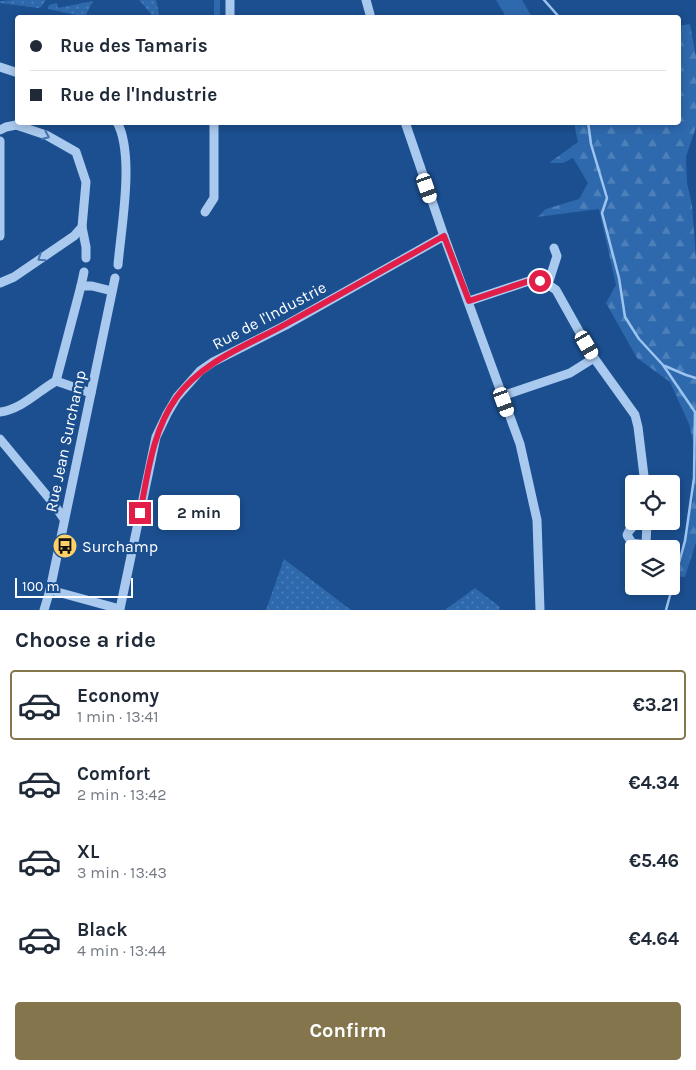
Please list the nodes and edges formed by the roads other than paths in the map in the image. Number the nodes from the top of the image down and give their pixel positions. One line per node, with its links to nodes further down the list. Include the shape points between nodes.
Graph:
1 (230, 0): 3 (street)
2 (366, 0): 4 (street)
3 (230, 15)
4 (370, 15)
5 (0, 67): 6 (street)
6 (15, 72)
7 (118, 125): 18 (street, via 126,150)
8 (214, 125): 12 (street, via 214,198)
9 (406, 125): 15 (street)
10 (0, 130): 13 (street, one-way to 13, via 16,125 46,135 76,152 86,182)
11 (0, 141): 14 (street)
12 (206, 212)
13 (82, 227): 17 (street); 21 (street, one-way to 21, via 74,236)
14 (0, 236)
15 (444, 236): 25 (street); 37 (street, Rue de l'Industrie, via 213,362 177,397 156,437)
16 (554, 248): 22 (street, via 557,256)
17 (86, 258)
18 (118, 265)
19 (84, 272): 23 (street)
20 (115, 278): 24 (street, Rue Jean Surchamp)
21 (0, 283)
22 (548, 284): 25 (street, via 529,281); 26 (street, via 556,290)
23 (81, 286): 24 (street); 27 (street)
24 (112, 291): 28 (street, Rue Jean Surchamp)
25 (469, 301): 29 (street)
26 (594, 358): 29 (street, via 570,372); 32 (street, via 635,415)
27 (56, 381): 28 (street); 30 (street, via 15,407)
28 (91, 393): 33 (street, Rue Jean Surchamp)
29 (502, 396): 39 (street, via 520,444 536,520)
30 (0, 412)
31 (0, 439): 33 (street)
32 (644, 475)
33 (64, 519): 36 (street, Rue Jean Surchamp)
34 (630, 530): 35 (street, via 627,535 632,544 646,545)
35 (647, 530)
36 (50, 590): 37 (street, Rue de l'Industrie); 38 (street, Rue Jean Surchamp)
37 (122, 609)
38 (44, 610)
39 (540, 610)

